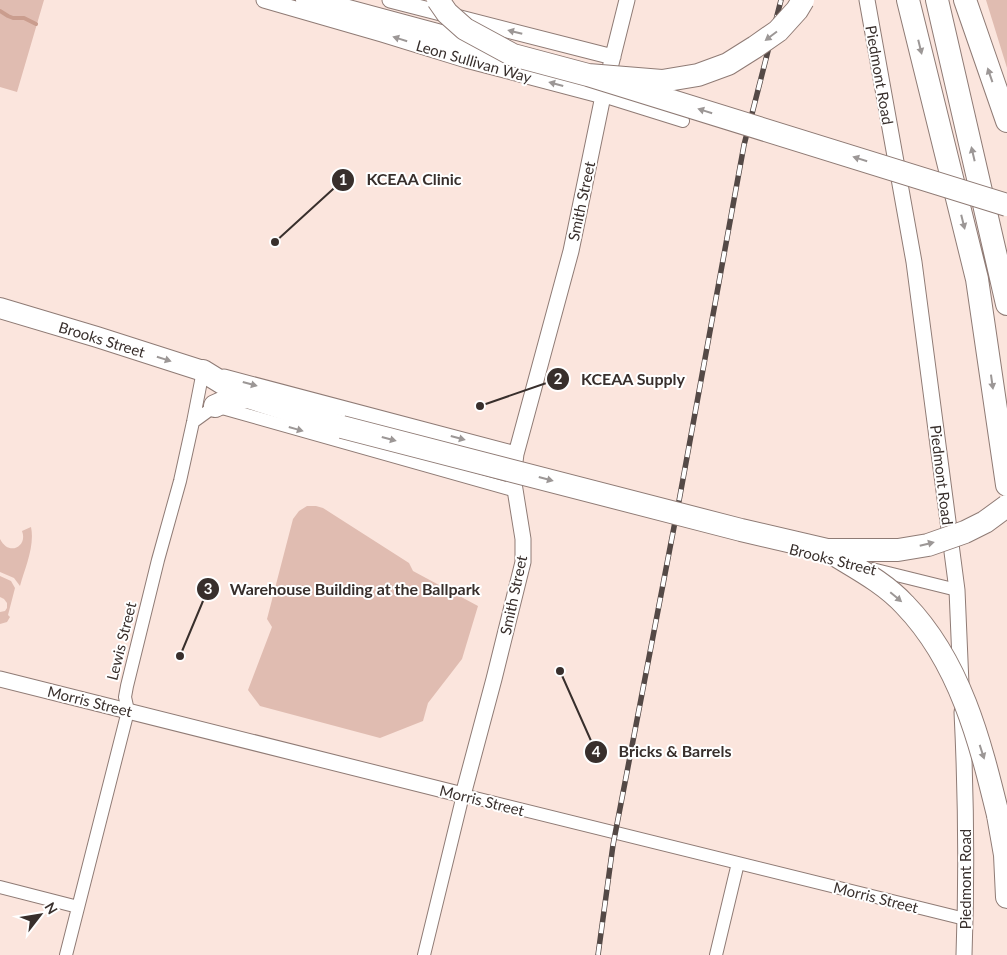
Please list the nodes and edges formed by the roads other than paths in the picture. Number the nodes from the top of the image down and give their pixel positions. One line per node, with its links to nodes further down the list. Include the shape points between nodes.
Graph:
1 (264, 0): 14 (street, Leon Sullivan Way, one-way to 1, via 466,60)
2 (307, 0): 11 (highway, bridge)
3 (390, 0): 12 (street, one-way to 3)
4 (438, 0): 11 (highway, bridge, via 465,29)
5 (627, 0): 12 (street, Smith Street)
6 (803, 0): 13 (highway, one-way to 13, bridge, via 778,31 728,64 698,75 662,81)
7 (867, 0): 30 (street, Piedmont Road, via 914,262)
8 (908, 0): 25 (highway, one-way to 25, via 977,279)
9 (938, 0): 18 (highway, one-way to 9)
10 (965, 0): 16 (highway, one-way to 10)
11 (513, 55): 13 (highway, bridge)
12 (613, 57): 14 (street, Smith Street)
13 (588, 74): 17 (highway, one-way to 13, bridge)
14 (604, 96): 15 (street, Leon Sullivan Way); 24 (street, Smith Street, via 571,250)
15 (683, 121)
16 (1007, 121)
17 (1007, 205)
18 (1007, 304)
19 (0, 308): 20 (main road, Brooks Street, one-way to 20)
20 (203, 372): 21 (highway); 23 (street, Lewis Street); 24 (street, one-way to 24)
21 (248, 398): 22 (highway, via 228,400); 29 (highway, one-way to 29, bridge, via 342,426)
22 (215, 406): 23 (street); 26 (street, one-way to 26)
23 (193, 422): 32 (street, Lewis Street, via 126,686)
24 (516, 454): 26 (street, Smith Street, via 513,477)
25 (1007, 485)
26 (516, 491): 33 (street, Smith Street, via 523,562)
27 (1007, 506): 29 (highway, one-way to 27, bridge, via 898,550 928,545 965,532)
28 (710, 528): 30 (street, Brooks Street)
29 (826, 550): 36 (highway, one-way to 36, bridge, via 881,584 905,604 949,665 966,704 986,766 1006,855)
30 (957, 590): 38 (street, Piedmont Road, via 965,773)
31 (0, 679): 32 (street, Morris Street)
32 (128, 711): 33 (street, Morris Street); 37 (street, Lewis Street)
33 (462, 795): 34 (street, Morris Street); 40 (street, Smith Street)
34 (738, 863): 38 (street, Morris Street); 41 (street)
35 (0, 887): 37 (street)
36 (1007, 897)
37 (78, 906): 39 (street, Lewis Street)
38 (965, 919): 42 (street, Piedmont Road)
39 (66, 955)
40 (424, 955)
41 (716, 955)
42 (964, 955)

